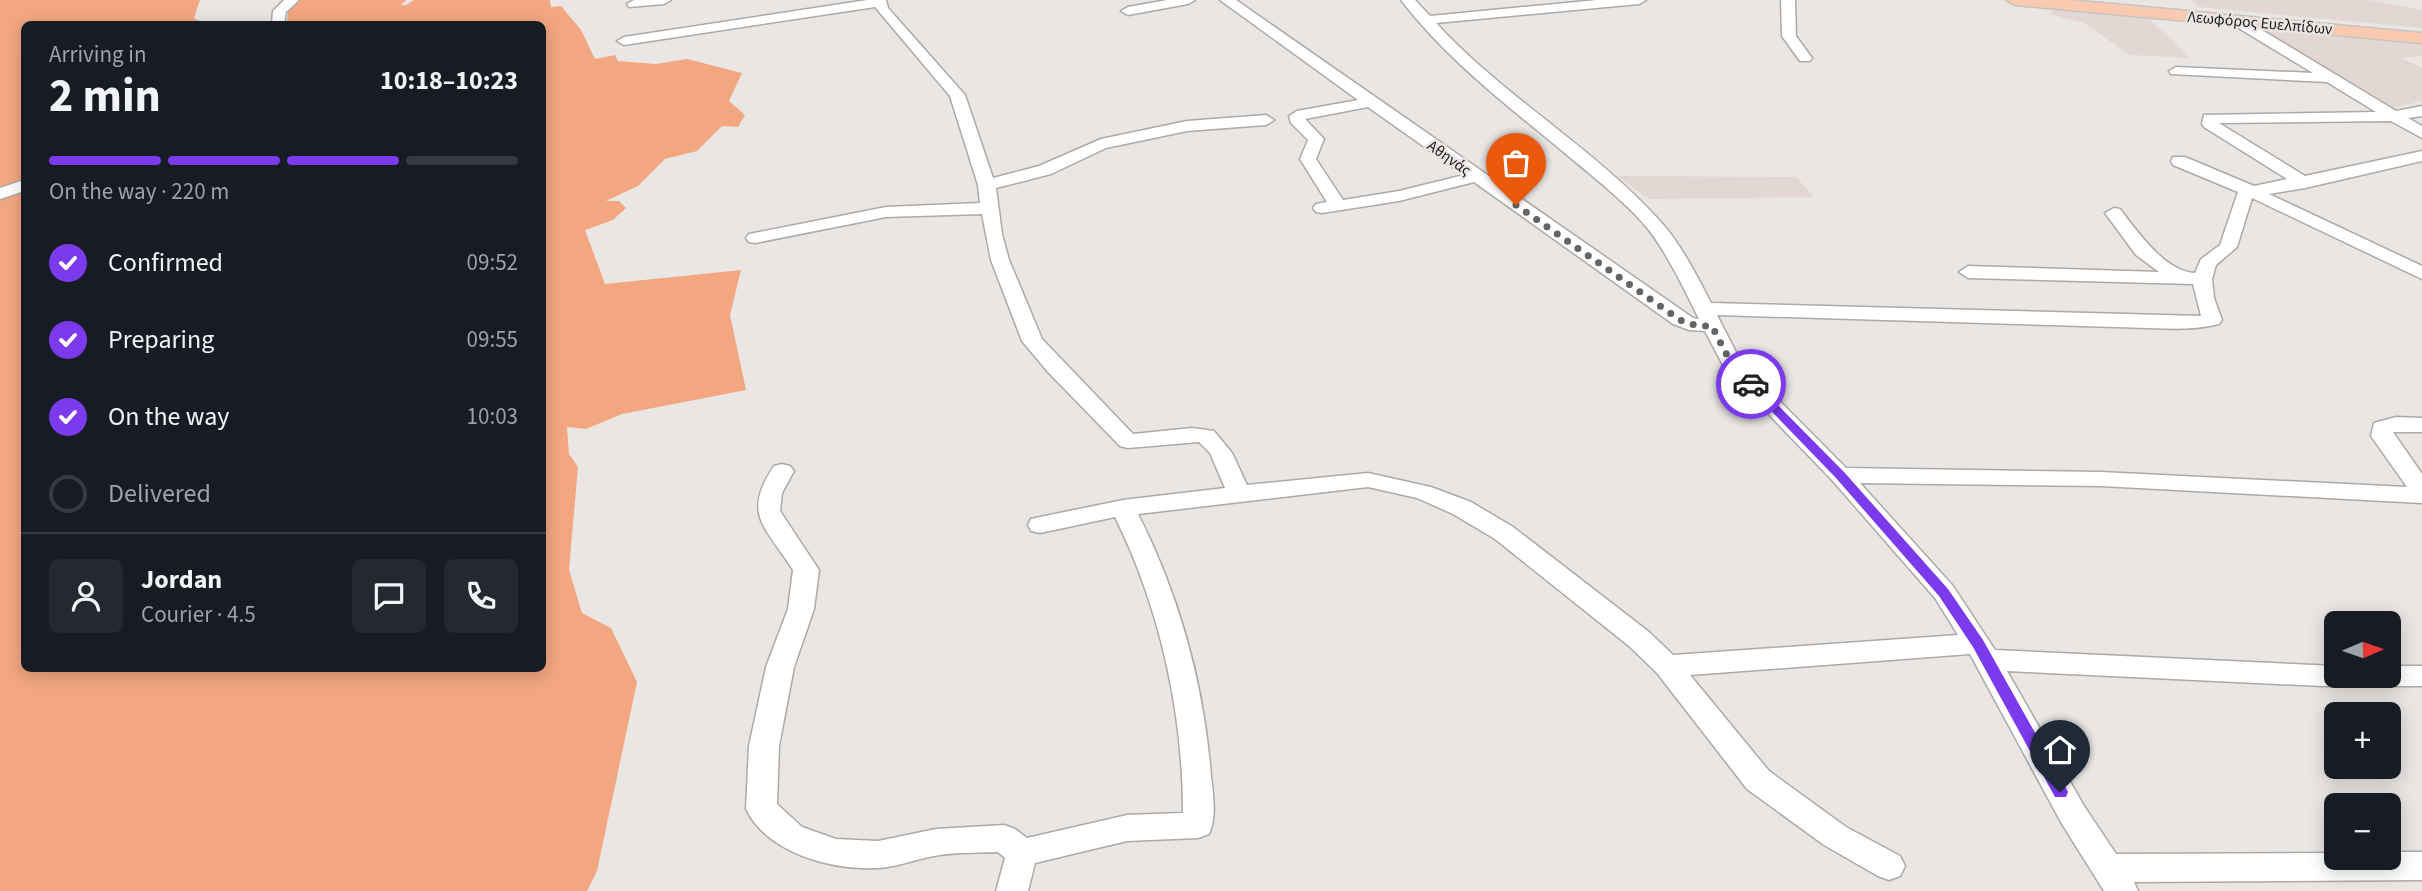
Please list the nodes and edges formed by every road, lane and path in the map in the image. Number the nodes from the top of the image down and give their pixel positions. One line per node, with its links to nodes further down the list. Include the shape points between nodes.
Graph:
1 (292, 0): 14 (street, via 280,11)
2 (664, 0): 11 (street)
3 (1188, 0): 12 (street)
4 (1227, 0): 22 (street, Αθηνάς)
5 (1408, 0): 13 (street)
6 (1639, 0): 13 (street)
7 (1788, 0): 19 (street, via 1789,36)
8 (2015, 0): 15 (main road, Λεωφόρος Ευελπίδων)
9 (2080, 0): 16 (main road, Λεωφόρος Ευελπίδων)
10 (880, 1): 18 (street); 31 (street, via 882,9 957,95)
11 (634, 4)
12 (1128, 11)
13 (1426, 20): 42 (street, via 1499,91 1598,172 1655,226)
14 (278, 21)
15 (2237, 21): 17 (main road, Λεωφόρος Ευελπίδων); 21 (street)
16 (2422, 33)
17 (2422, 38)
18 (624, 41)
19 (1805, 58)
20 (2176, 71): 21 (street)
21 (2328, 78): 24 (street)
22 (1369, 102): 29 (street, Αθηνάς); 29 (street, via 1297,116 1316,139 1308,159 1328,204 1399,196)
23 (2422, 111): 24 (street)
24 (2393, 116): 26 (street); 30 (street, via 2210,118 2210,124)
25 (1265, 120): 31 (street, via 1186,126 1101,144 1045,170)
26 (2422, 132)
27 (2422, 156): 30 (street)
28 (2179, 162): 33 (street)
29 (1476, 177): 42 (street, Αθηνάς, via 1680,320 1698,326)
30 (2305, 183): 33 (street)
31 (987, 185): 35 (street)
32 (21, 186): 34 (street)
33 (2252, 192): 39 (street); 41 (street, via 2243,196 2228,247 2208,262)
34 (0, 194)
35 (990, 208): 37 (street, via 886,212); 47 (street, via 1000,260 1020,315 1032,341 1055,368 1128,441 1189,435 1210,439)
36 (2114, 213): 40 (street, via 2143,251)
37 (755, 238)
38 (1968, 272): 40 (street)
39 (2422, 273)
40 (2179, 278): 41 (street)
41 (2202, 279): 42 (street, Αθηνάς, via 2212,320 2198,323)
42 (1709, 317): 45 (street, via 1732,365)
43 (2422, 425): 46 (street, via 2382,428 2382,436)
44 (782, 471): 53 (street, via 770,493 768,511 806,570 801,609 780,667 764,746 761,809 791,836 835,853 878,855 936,842 1004,838)
45 (1840, 475): 46 (street, via 2101,479); 50 (street, via 1944,592)
46 (2422, 493)
47 (1239, 494): 48 (street); 51 (street, via 1368,480 1423,492 1504,533)
48 (1123, 508): 49 (street); 53 (street, via 1154,574 1174,645 1192,741 1198,825 1128,828)
49 (1040, 525)
50 (1983, 652): 51 (street); 52 (street, via 2322,676); 56 (street)
51 (1667, 666): 54 (street, via 1758,780 1835,836)
52 (2422, 676)
53 (1022, 853): 57 (street)
54 (1889, 866)
55 (2422, 866): 56 (street)
56 (2114, 880)
57 (1012, 891)

